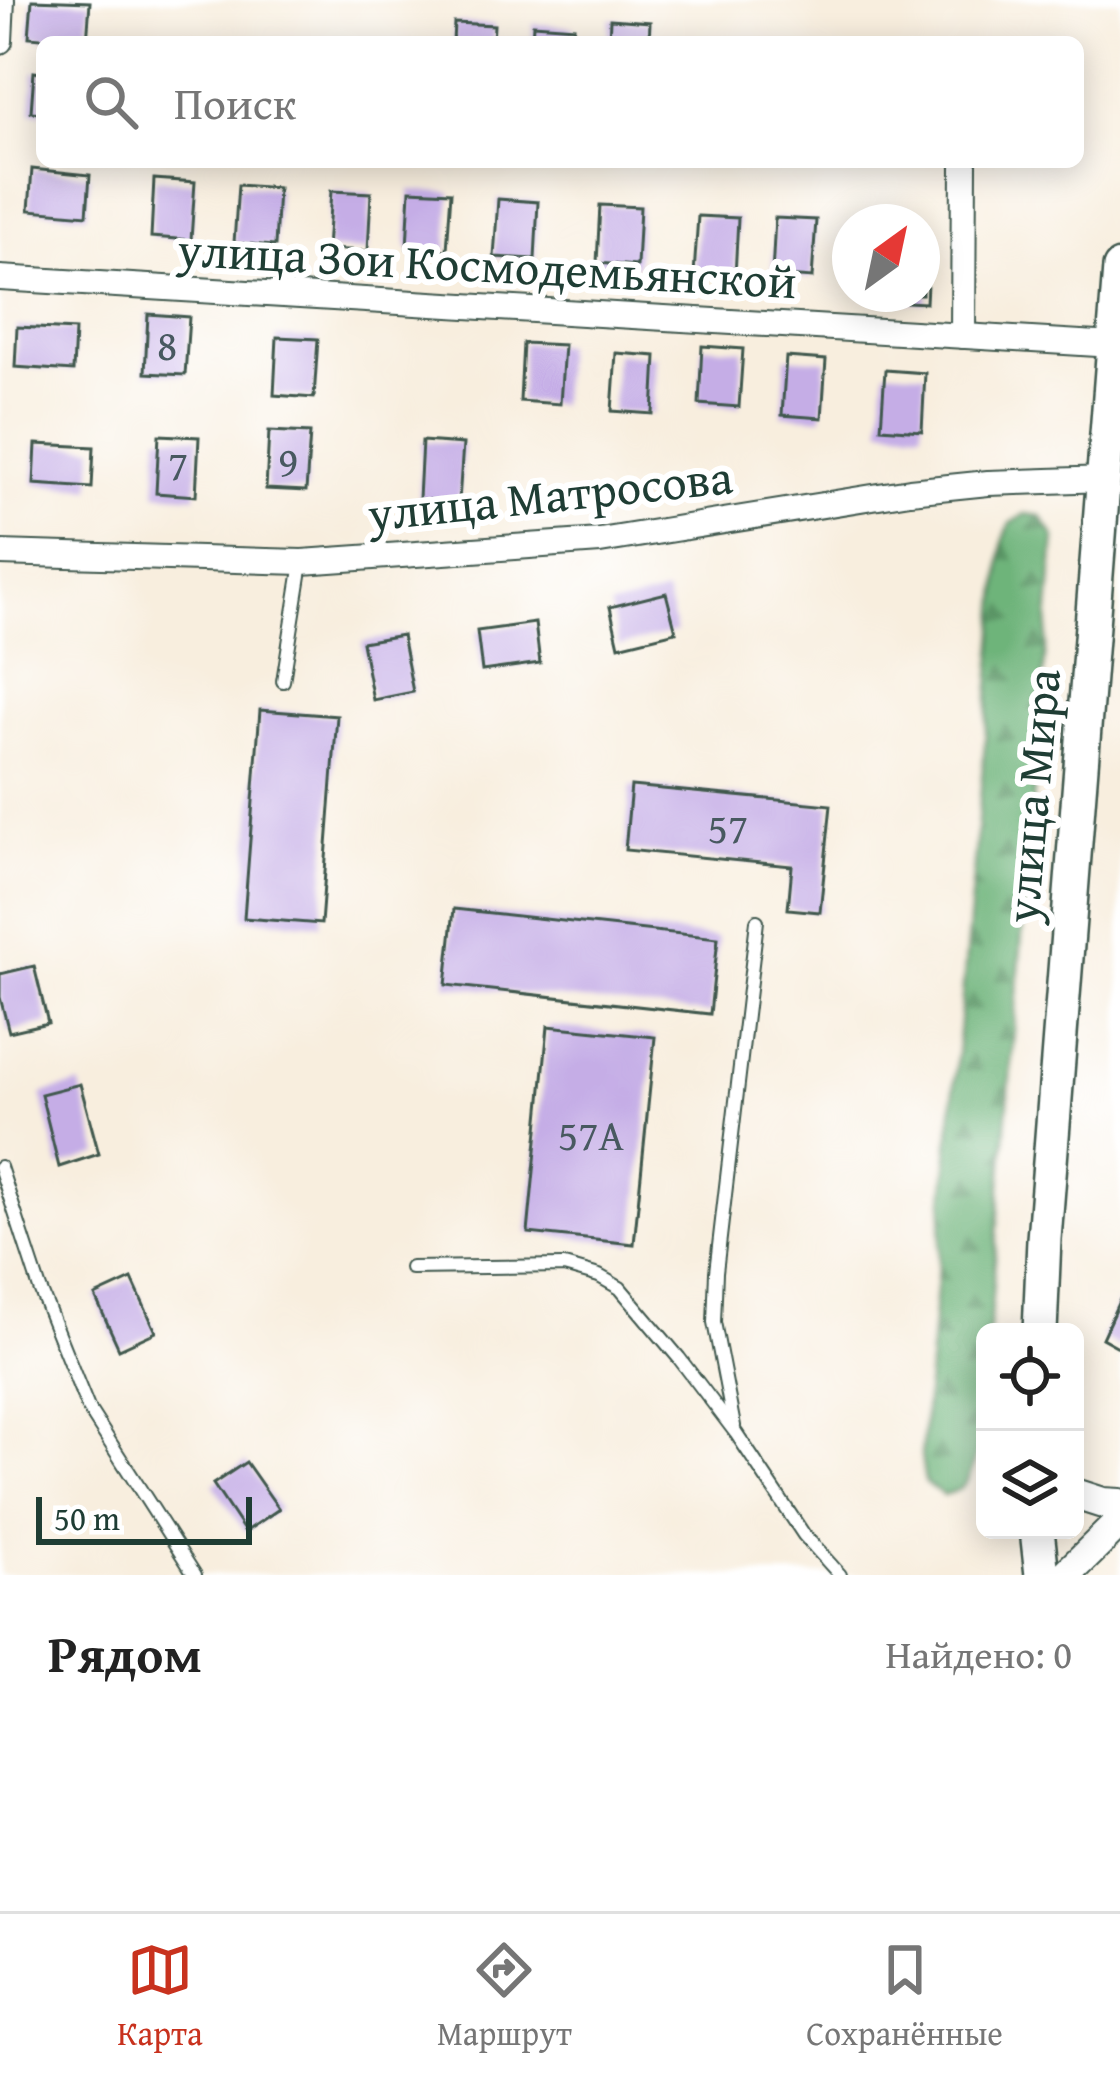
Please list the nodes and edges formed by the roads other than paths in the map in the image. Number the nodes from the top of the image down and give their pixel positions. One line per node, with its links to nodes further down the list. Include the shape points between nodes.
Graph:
1 (2, 0): 2 (street)
2 (0, 41)
3 (964, 168): 6 (street)
4 (1120, 268): 7 (main road, улица Мира)
5 (0, 278): 6 (street, улица Зои Космодемьянской)
6 (963, 336): 7 (street, улица Зои Космодемьянской)
7 (1114, 345): 8 (main road, улица Мира)
8 (1106, 479): 10 (street, улица Матросова, via 910,491 600,541); 15 (main road, улица Мира)
9 (0, 554): 10 (street, улица Матросова)
10 (302, 562): 11 (lane)
11 (283, 681)
12 (757, 922): 16 (lane, via 716,1272 714,1322)
13 (0, 1168): 21 (lane, via 88,1408)
14 (410, 1268): 16 (lane, via 564,1266 599,1276 645,1316)
15 (1041, 1323)
16 (736, 1433): 22 (lane)
17 (1084, 1497): 18 (street)
18 (1120, 1504)
19 (1120, 1522): 24 (street)
20 (1038, 1539): 23 (main road)
21 (195, 1575)
22 (840, 1575)
23 (1042, 1575)
24 (1066, 1575)

